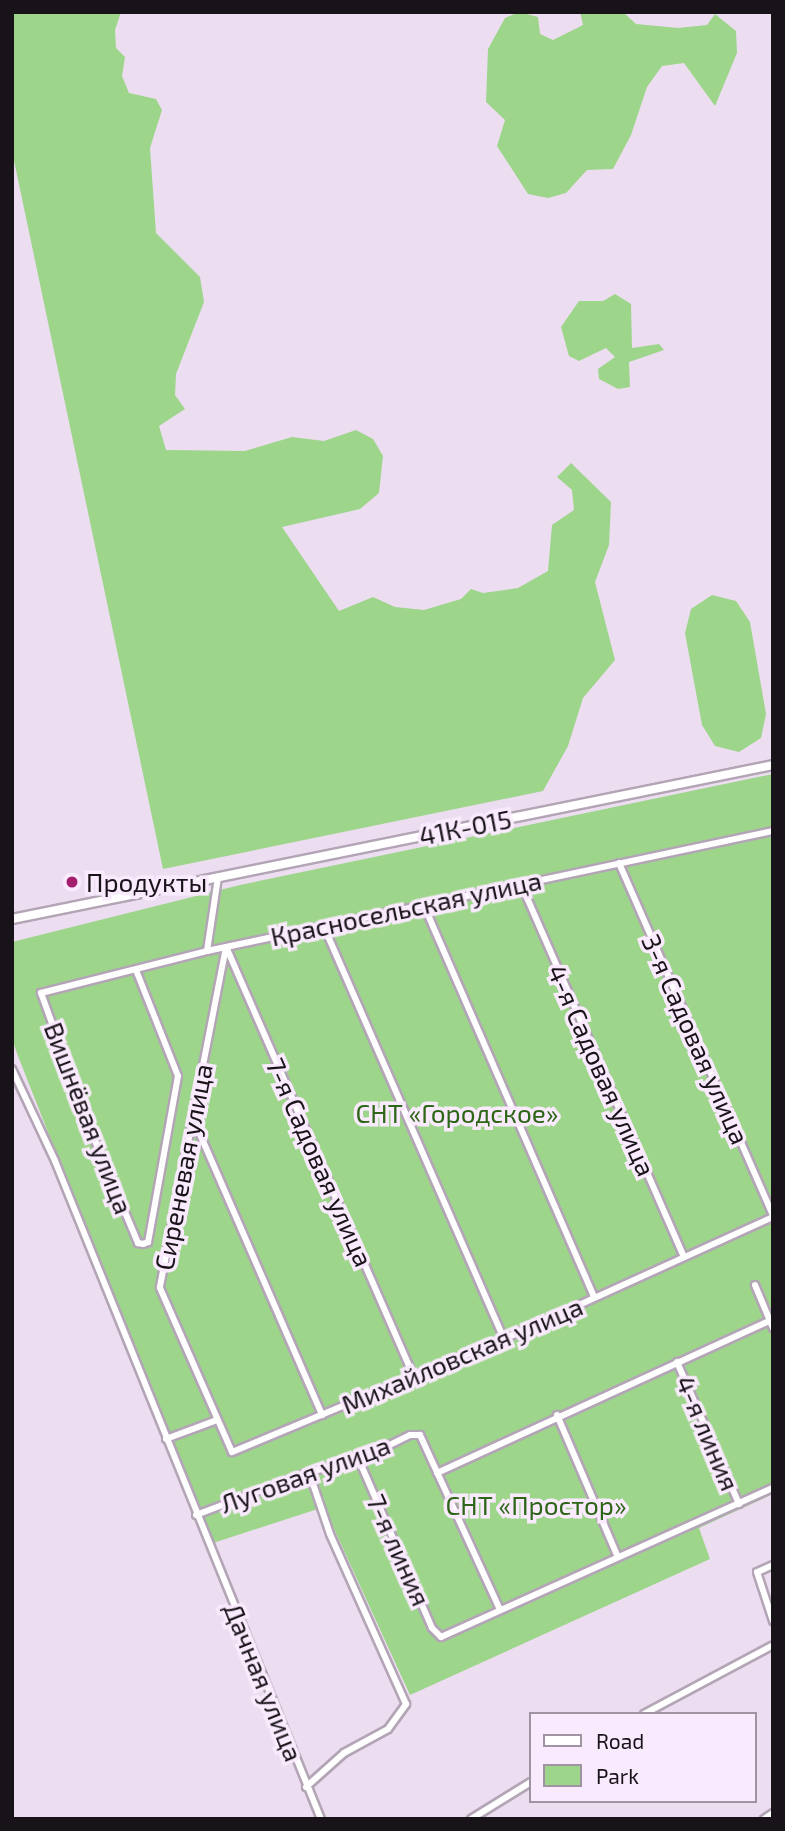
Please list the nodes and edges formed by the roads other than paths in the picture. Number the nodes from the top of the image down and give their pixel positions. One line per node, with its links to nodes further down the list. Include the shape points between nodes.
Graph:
1 (773, 765): 4 (main road, 41К-015)
2 (773, 831): 3 (street, Красносельская улица)
3 (619, 863): 5 (street, Красносельская улица); 15 (street, 3-я Садовая улица)
4 (218, 877): 7 (main road, 41К-015); 10 (street)
5 (521, 884): 6 (street, Красносельская улица); 16 (street, 4-я Садовая улица)
6 (425, 908): 8 (street, Красносельская улица); 18 (street)
7 (12, 919)
8 (324, 927): 9 (street, Красносельская улица); 21 (street)
9 (226, 947): 10 (street, Красносельская улица); 14 (street, Сиреневая улица); 23 (street, 7-я Садовая улица)
10 (207, 951): 11 (street, Красносельская улица)
11 (136, 970): 12 (street, Красносельская улица); 12 (street, Вишнёвая улица, via 178,1076 148,1242 138,1243)
12 (41, 993)
13 (12, 1069): 27 (street, Дачная улица, via 55,1161)
14 (192, 1116): 24 (street); 26 (street, Сиреневая улица, via 160,1288)
15 (773, 1216): 16 (street, Михайловская улица)
16 (684, 1257): 18 (street, Михайловская улица)
17 (755, 1285): 19 (street)
18 (594, 1297): 21 (street, Михайловская улица)
19 (771, 1320): 20 (street); 22 (street)
20 (773, 1328)
21 (504, 1339): 23 (street, Михайловская улица)
22 (677, 1362): 25 (street); 32 (street, 4-я линия)
23 (414, 1377): 24 (street, Михайловская улица)
24 (322, 1415): 26 (street, Михайловская улица, via 232,1452)
25 (557, 1415): 30 (street); 34 (street)
26 (217, 1420): 27 (street)
27 (166, 1439): 33 (street, Дачная улица)
28 (359, 1460): 29 (street, Луговая улица); 30 (street, Луговая улица, via 415,1434 426,1445); 36 (street, 7-я линия, via 432,1628 442,1637)
29 (309, 1472): 33 (street, Луговая улица); 41 (street, via 330,1534 406,1704 388,1729 344,1753)
30 (437, 1473): 36 (street)
31 (773, 1488): 32 (street)
32 (739, 1504): 34 (street)
33 (196, 1515): 41 (street, Дачная улица)
34 (617, 1555): 36 (street)
35 (773, 1565): 37 (street, via 757,1572)
36 (500, 1610)
37 (773, 1621)
38 (773, 1644): 39 (street)
39 (648, 1712)
40 (530, 1783): 44 (street)
41 (306, 1787): 43 (street, Дачная улица)
42 (773, 1813): 45 (street)
43 (321, 1819)
44 (471, 1819)
45 (764, 1819)

